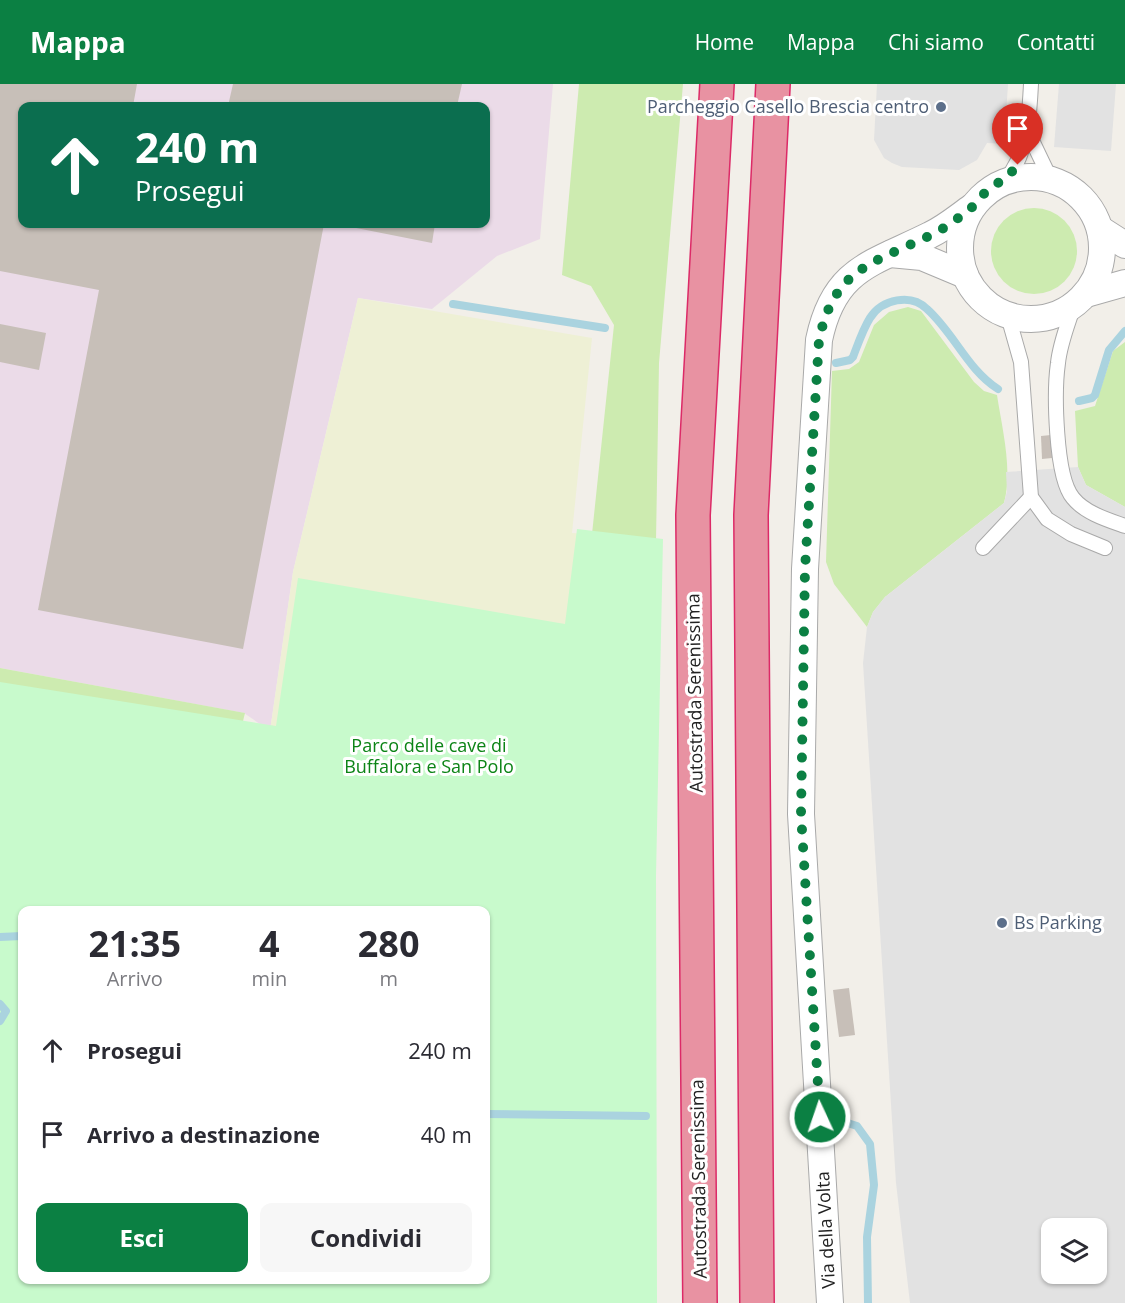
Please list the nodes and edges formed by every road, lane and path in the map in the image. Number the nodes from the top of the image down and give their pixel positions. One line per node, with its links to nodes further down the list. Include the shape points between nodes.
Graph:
1 (717, 84): 19 (highway, Autostrada Serenissima, via 693,515)
2 (773, 84): 20 (highway, via 751,515)
3 (1031, 84): 4 (lane)
4 (1028, 132): 5 (lane); 6 (lane, via 1018,165)
5 (1050, 178): 6 (street, via 1027,176); 8 (street, via 1072,189 1090,207)
6 (1005, 181): 7 (street, via 986,192)
7 (972, 207): 10 (street, Via della Volta, via 929,236); 11 (street, via 962,229 960,252)
8 (1100, 229): 9 (street); 13 (street, via 1103,252 1098,274)
9 (1125, 245)
10 (890, 254): 11 (street, via 922,257); 21 (street, Via della Volta, via 854,273 840,288 823,321 806,558 801,814)
11 (965, 274): 14 (street, via 975,292)
12 (1125, 283): 13 (street)
13 (1080, 300): 14 (street, via 1042,319); 16 (lane, via 1058,362 1062,477 1073,499 1094,514)
14 (1008, 316): 15 (lane, via 1021,362)
15 (1030, 497): 17 (lane); 18 (lane, via 1047,519)
16 (1125, 526)
17 (983, 548)
18 (1105, 548)
19 (700, 1303)
20 (758, 1303)
21 (830, 1303)

